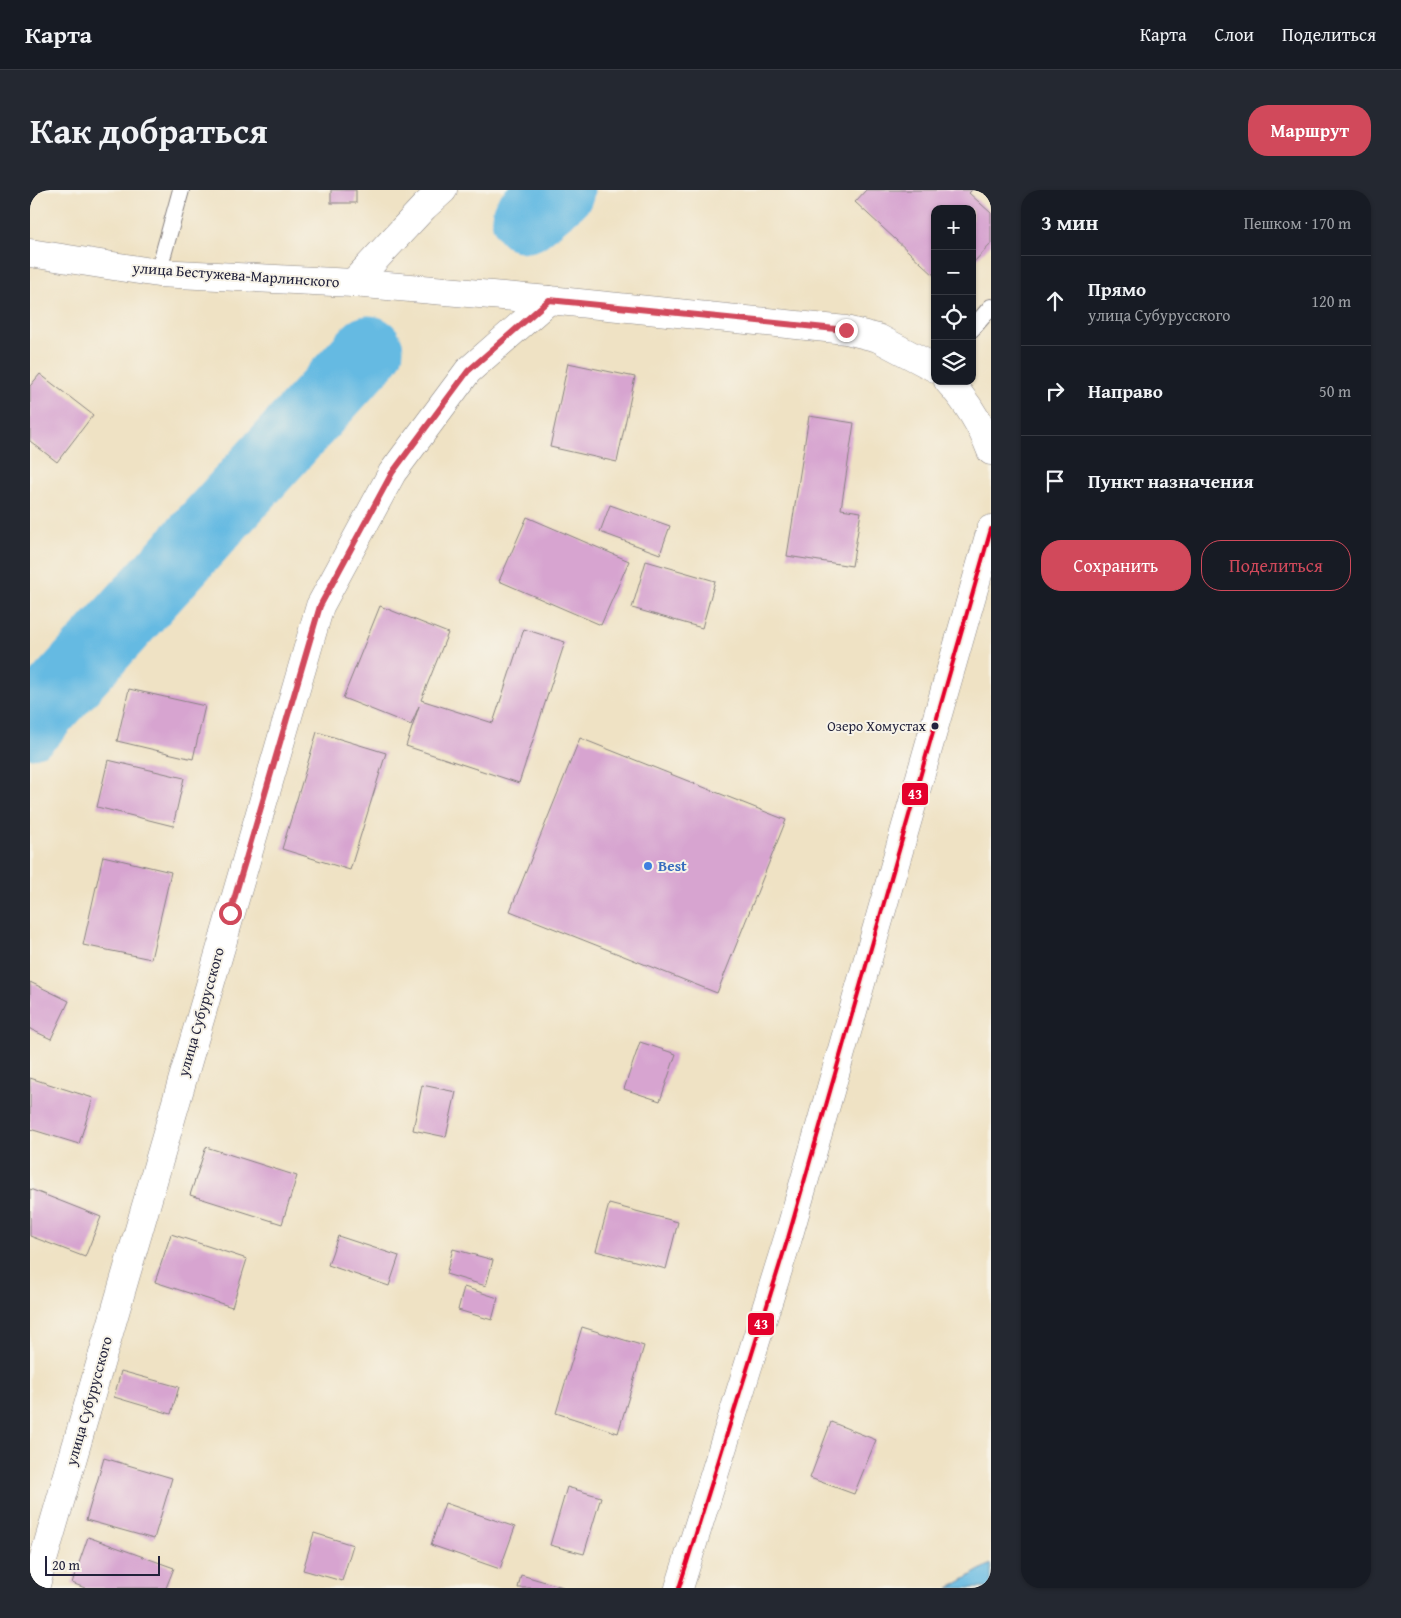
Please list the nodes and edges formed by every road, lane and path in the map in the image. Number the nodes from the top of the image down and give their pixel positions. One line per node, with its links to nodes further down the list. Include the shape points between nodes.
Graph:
1 (181, 190): 4 (lane)
2 (443, 190): 5 (street, улица Бестужева-Марлинского)
3 (30, 253): 4 (street, улица Бестужева-Марлинского)
4 (158, 273): 5 (street, улица Бестужева-Марлинского)
5 (353, 283): 6 (street, улица Бестужева-Марлинского)
6 (549, 300): 9 (street, улица Бестужева-Марлинского, via 846,330 878,338); 13 (street, улица Субурусского, via 468,371 450,394 392,473 320,606)
7 (991, 307): 8 (lane)
8 (976, 324)
9 (931, 366)
10 (952, 385): 11 (street, via 981,424)
11 (991, 451)
12 (991, 529): 14 (street, via 788,1238)
13 (35, 1588)
14 (679, 1588)

